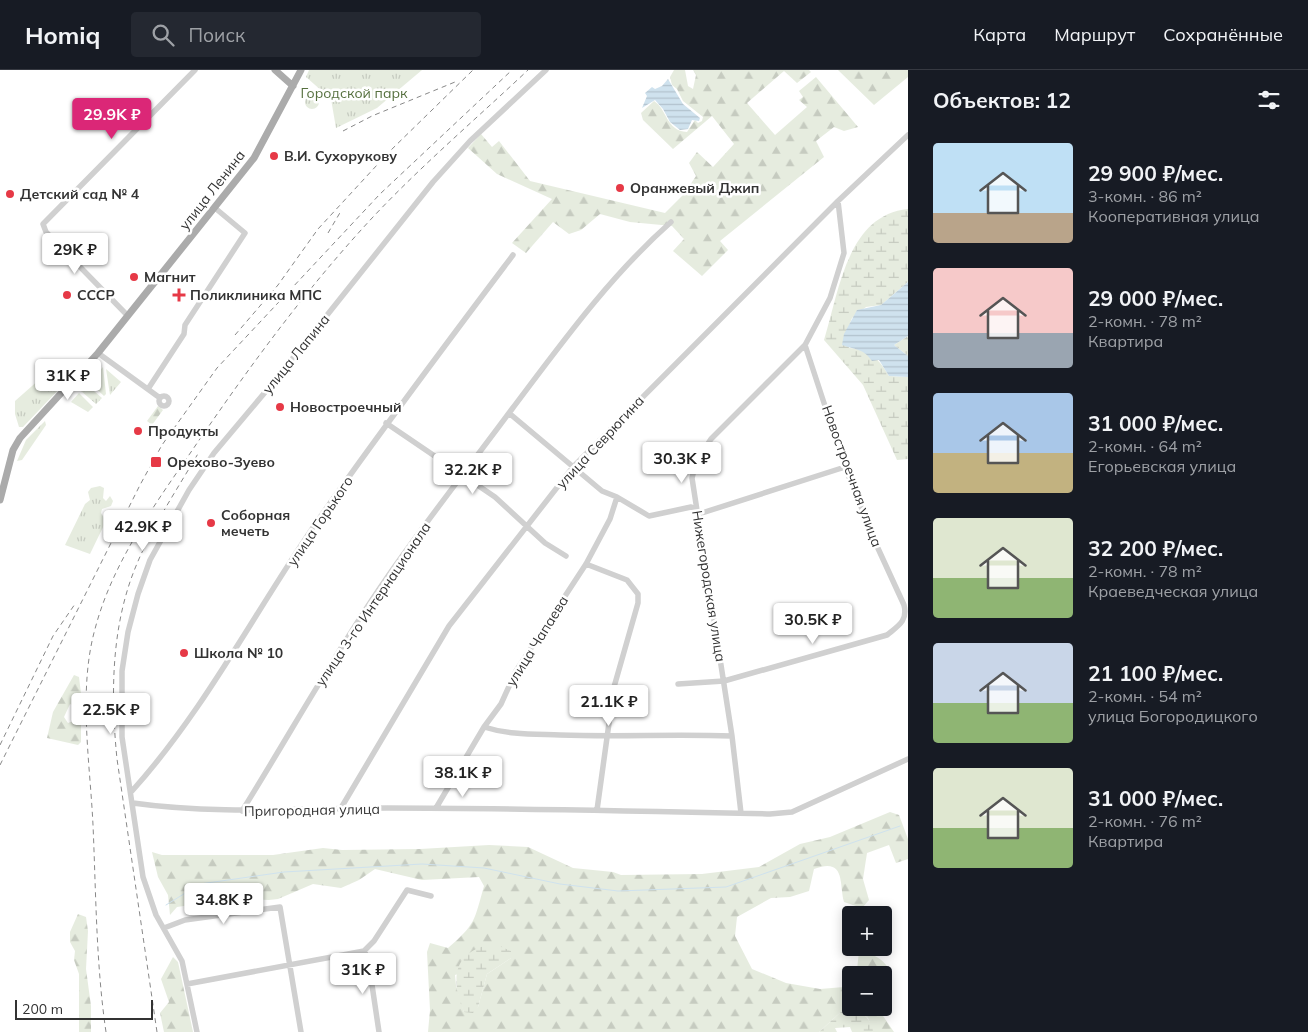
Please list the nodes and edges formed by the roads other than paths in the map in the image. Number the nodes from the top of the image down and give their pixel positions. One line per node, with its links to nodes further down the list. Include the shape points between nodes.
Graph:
1 (195, 70): 11 (street, via 43,224 46,232)
2 (275, 70): 5 (main road)
3 (301, 70): 5 (main road, улица Ленина)
4 (546, 70): 33 (street, улица Лапина, via 470,141 433,182 214,453 159,545 138,594 122,671 122,737)
5 (293, 86): 8 (main road, улица Ленина, via 254,158)
6 (908, 135): 7 (street, улица Севрюгина)
7 (838, 201): 12 (street, Нижегородская улица, via 844,253 830,298); 18 (street, улица Севрюгина)
8 (215, 208): 11 (main road, улица Ленина); 14 (street, via 245,233)
9 (671, 222): 16 (street, улица 3-го Интернационала, via 581,318)
10 (513, 255): 17 (street, улица Горького)
11 (127, 315): 13 (main road, улица Ленина)
12 (805, 346): 19 (street, Новостроечная улица); 23 (street, Нижегородская улица, via 706,446 696,462 692,478)
13 (98, 353): 14 (street); 22 (main road, улица Ленина, via 20,438 13,450)
14 (148, 389): 15 (street)
15 (160, 398)
16 (509, 413): 18 (street); 20 (street, улица 3-го Интернационала)
17 (386, 423): 20 (street); 33 (street, улица Горького, via 313,527 198,709)
18 (573, 467): 21 (street, via 602,491); 24 (street, улица Севрюгина)
19 (846, 467): 23 (street, via 702,513); 27 (street, Новостроечная улица, via 904,605 907,614 904,621 887,635)
20 (462, 474): 24 (street, via 495,497); 38 (street, улица 3-го Интернационала, via 385,580)
21 (617, 497): 23 (street, via 649,516 691,508); 26 (street, улица Чапаева, via 610,519)
22 (0, 500)
23 (696, 511): 27 (street, Нижегородская улица)
24 (526, 527): 25 (street); 35 (street, улица Севрюгина, via 449,626)
25 (566, 556)
26 (586, 564): 29 (street, улица Чапаева, via 516,671 501,704); 31 (street, via 627,580 638,594 614,688)
27 (724, 681): 28 (street); 30 (street, Нижегородская улица)
28 (678, 684)
29 (484, 727): 31 (street, via 505,733); 36 (street, улица Чапаева)
30 (732, 736): 31 (street); 39 (street, Нижегородская улица)
31 (608, 737): 37 (street)
32 (908, 759): 39 (street, Пригородная улица, via 792,812)
33 (132, 791): 34 (street, улица Лапина)
34 (133, 803): 38 (street, Пригородная улица); 41 (street, улица Лапина, via 143,876 156,915)
35 (341, 808): 36 (street, Пригородная улица); 38 (street, Пригородная улица)
36 (436, 808): 37 (street, Пригородная улица)
37 (598, 810): 39 (street, Пригородная улица)
38 (242, 811)
39 (741, 813)
40 (431, 896): 42 (street, via 407,890)
41 (164, 928): 43 (street, via 184,920 280,907); 44 (street, улица Лапина, via 182,961)
42 (364, 951): 43 (street); 47 (street, via 368,958)
43 (291, 966): 44 (street); 46 (street)
44 (187, 984): 45 (street, улица Лапина)
45 (197, 1032)
46 (301, 1032)
47 (379, 1032)

